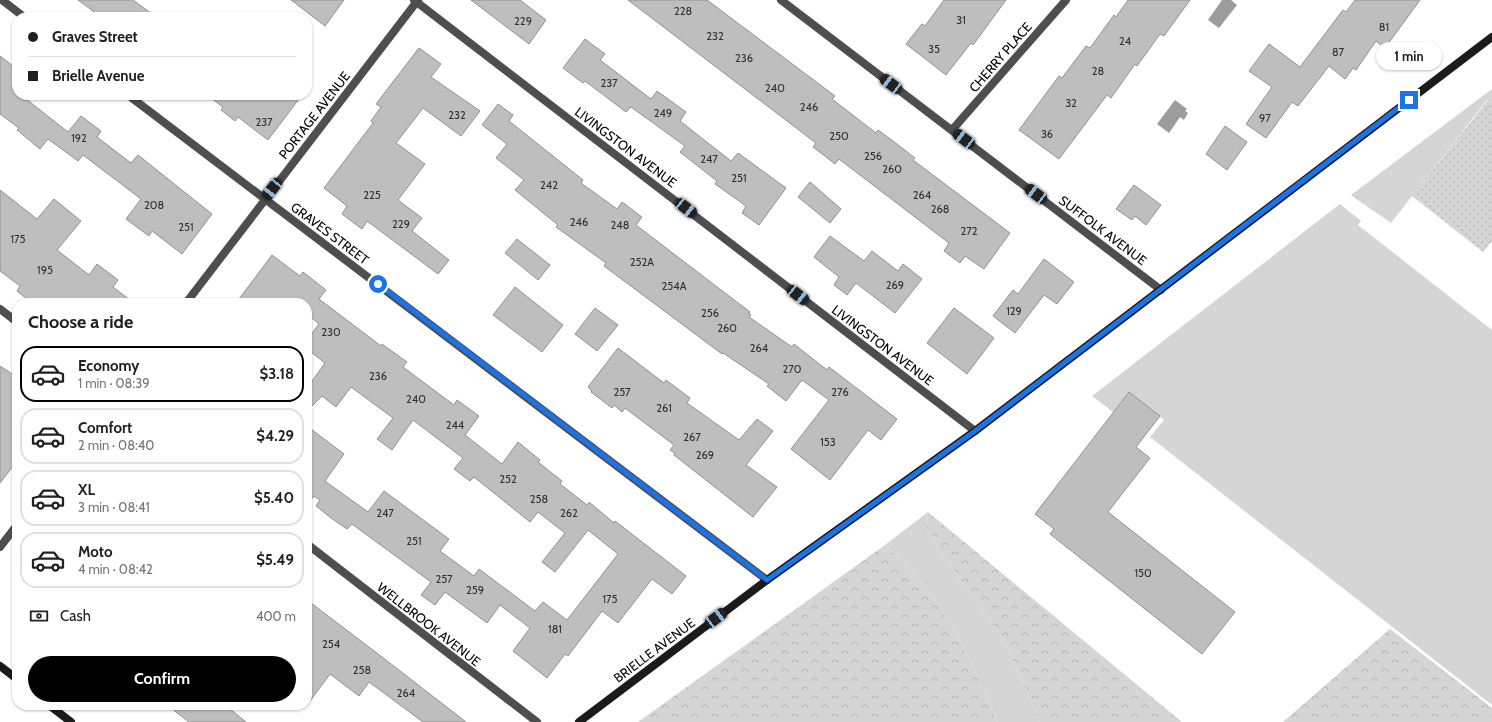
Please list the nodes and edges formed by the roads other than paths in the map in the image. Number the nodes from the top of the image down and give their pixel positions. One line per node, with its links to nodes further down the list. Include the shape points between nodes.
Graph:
1 (2, 0): 5 (street)
2 (781, 0): 8 (street, SUFFOLK AVENUE)
3 (1066, 0): 8 (street, CHERRY PLACE)
4 (416, 1): 9 (street, PORTAGE AVENUE); 14 (street, LIVINGSTON AVENUE)
5 (18, 12)
6 (1492, 37): 10 (street, BRIELLE AVENUE)
7 (135, 100): 9 (street, GRAVES STREET)
8 (952, 130): 10 (street, SUFFOLK AVENUE)
9 (264, 198): 11 (street, PORTAGE AVENUE); 18 (street, GRAVES STREET)
10 (1161, 290): 14 (street, BRIELLE AVENUE)
11 (190, 298)
12 (0, 309): 13 (street)
13 (12, 318)
14 (975, 431): 18 (street, BRIELLE AVENUE)
15 (12, 531): 16 (street)
16 (0, 547)
17 (312, 548): 23 (street, WELLBROOK AVENUE)
18 (767, 580): 24 (street, BRIELLE AVENUE)
19 (0, 666): 20 (street)
20 (12, 675)
21 (55, 710): 22 (street)
22 (71, 722)
23 (537, 722)
24 (579, 722)

